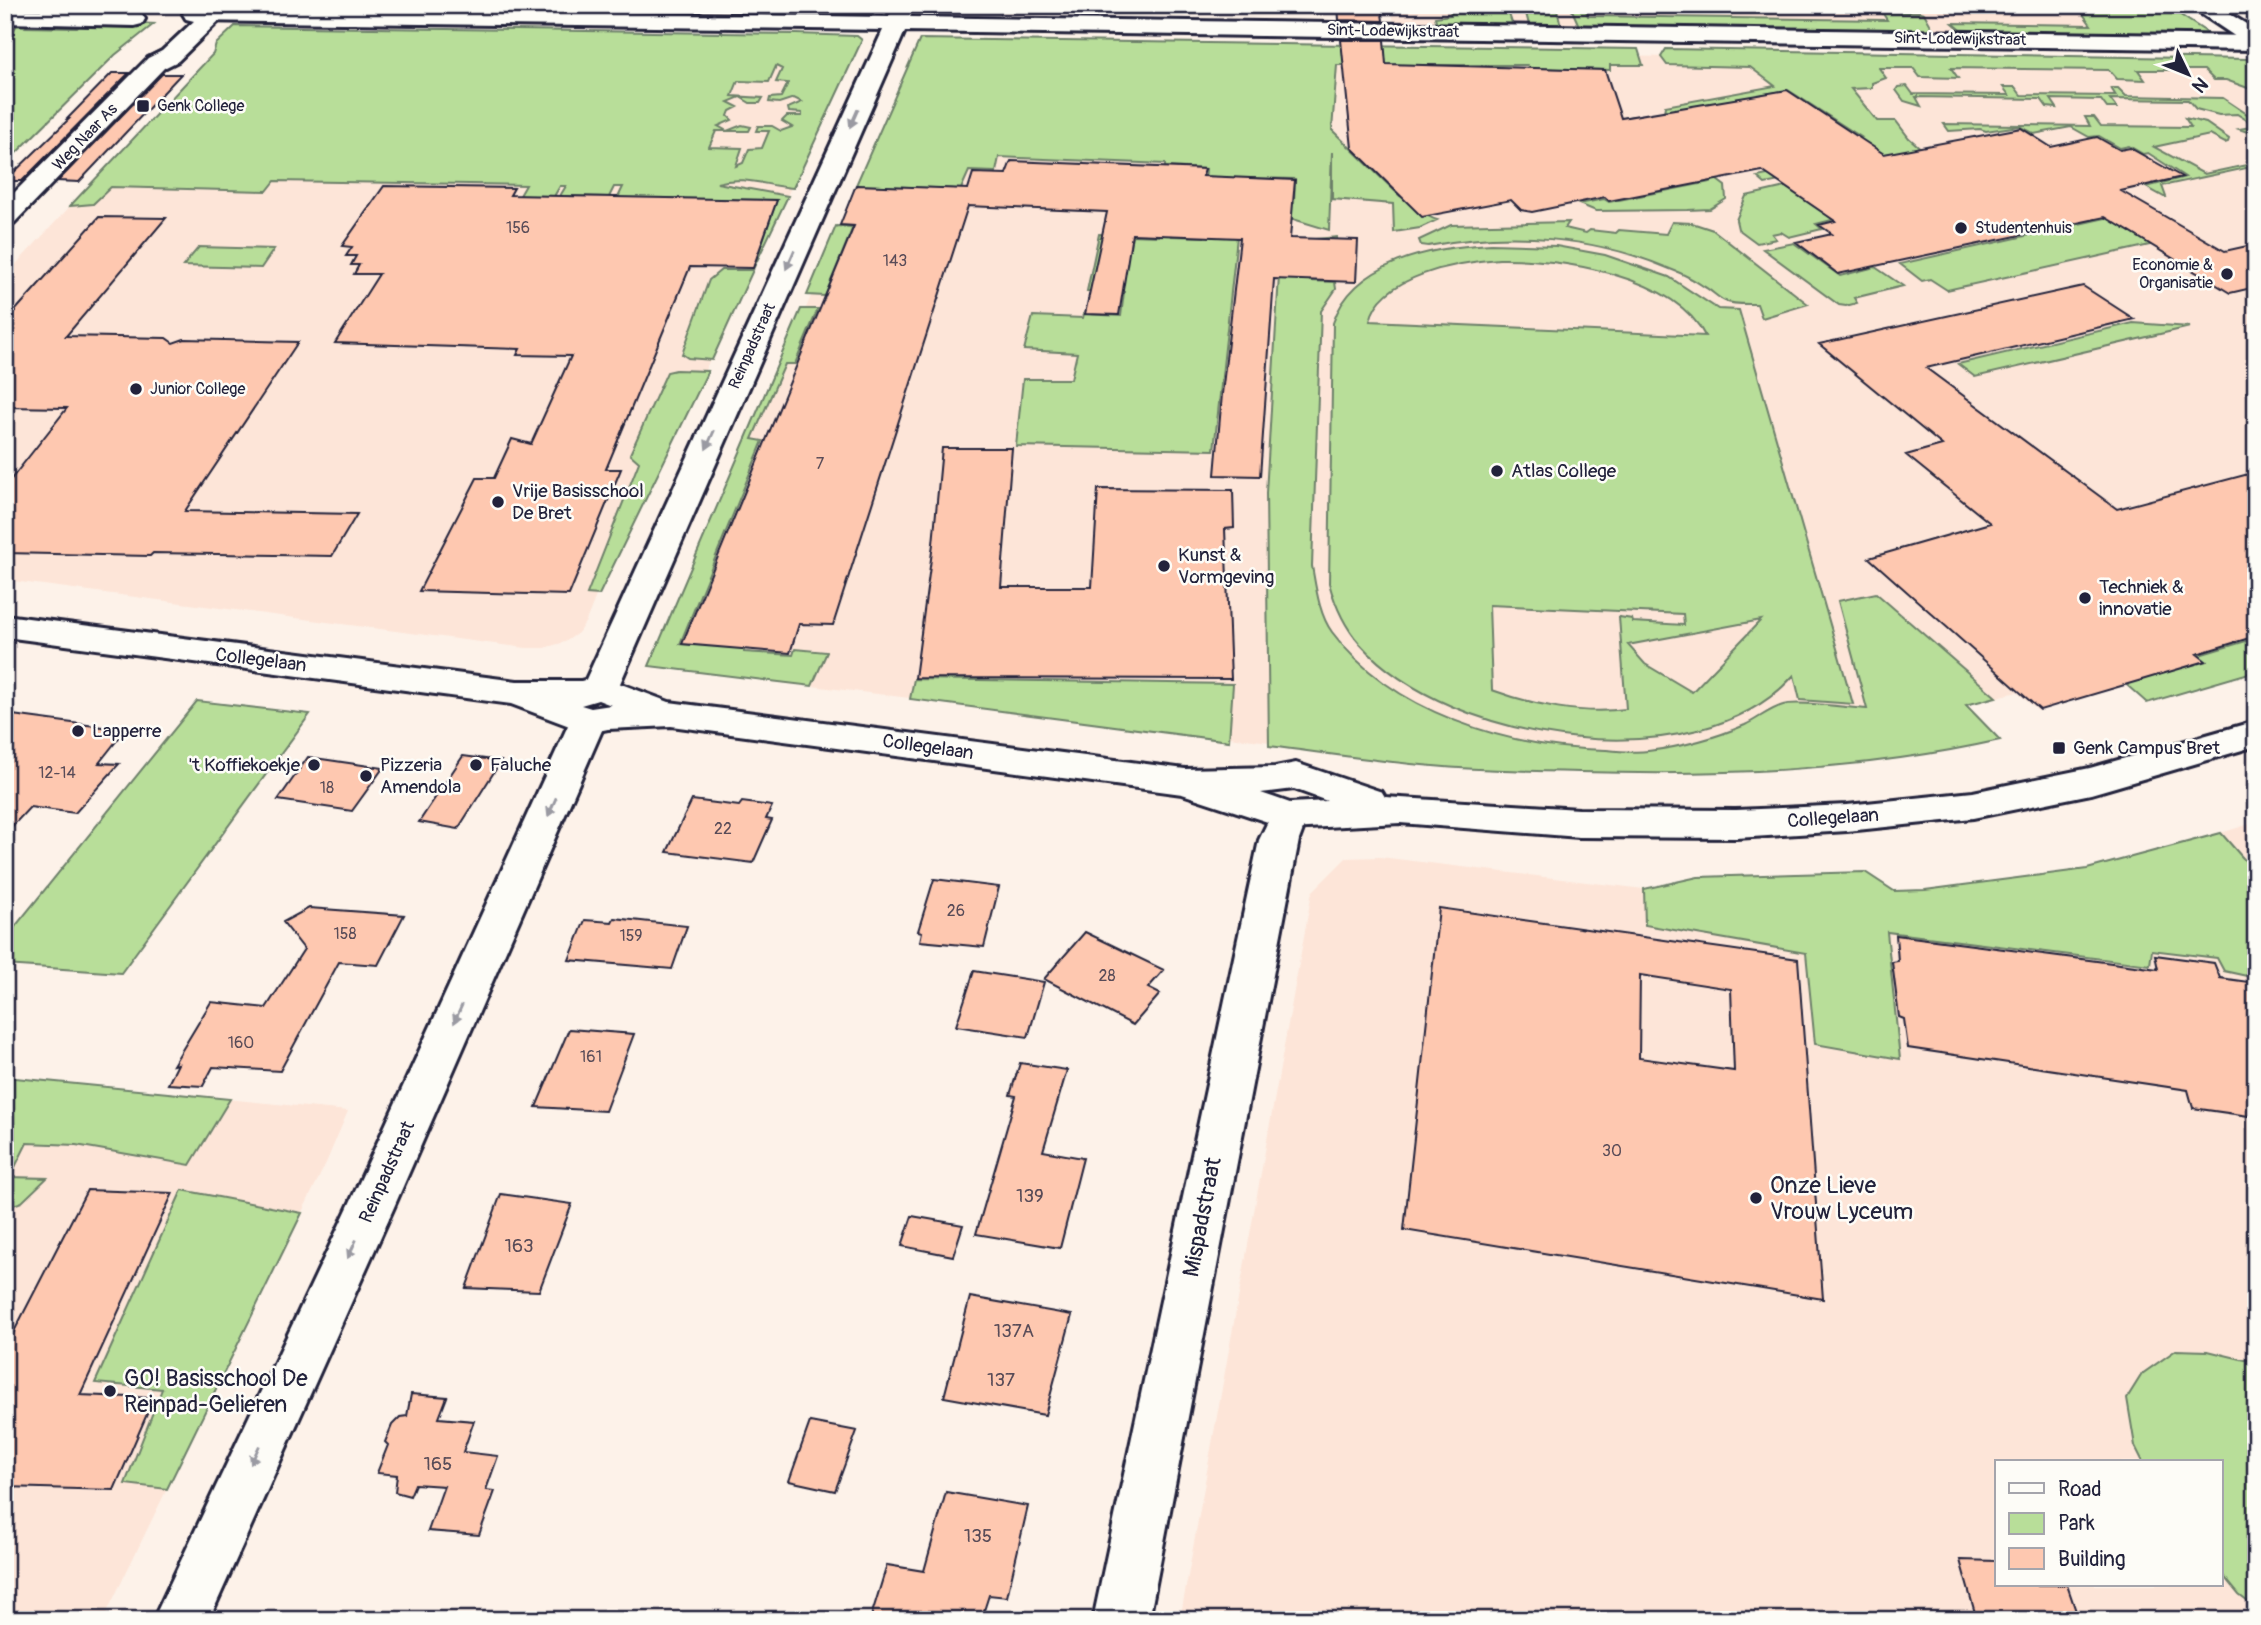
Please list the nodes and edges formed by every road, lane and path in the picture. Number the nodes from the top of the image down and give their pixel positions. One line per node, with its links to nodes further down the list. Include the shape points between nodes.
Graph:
1 (2200, 5): 6 (street)
2 (209, 10): 3 (street, Sint-Lodewijkstraat); 7 (street, Weg Naar As, via 157,56 156,63)
3 (901, 14): 6 (street, Sint-Lodewijkstraat); 9 (street, Reinpadstraat, one-way to 9)
4 (5, 16): 5 (street)
5 (134, 19)
6 (2256, 42)
7 (8, 216)
8 (5, 626): 9 (street, Collegelaan, via 517,693)
9 (592, 710): 11 (street, Collegelaan, via 670,714); 12 (street, Reinpadstraat, one-way to 12)
10 (2256, 733): 11 (street, Collegelaan, via 2091,781 1973,805 1847,818 1692,825 1579,824)
11 (1292, 800): 13 (street, Mispadstraat, via 1279,840)
12 (181, 1620)
13 (1121, 1620)

